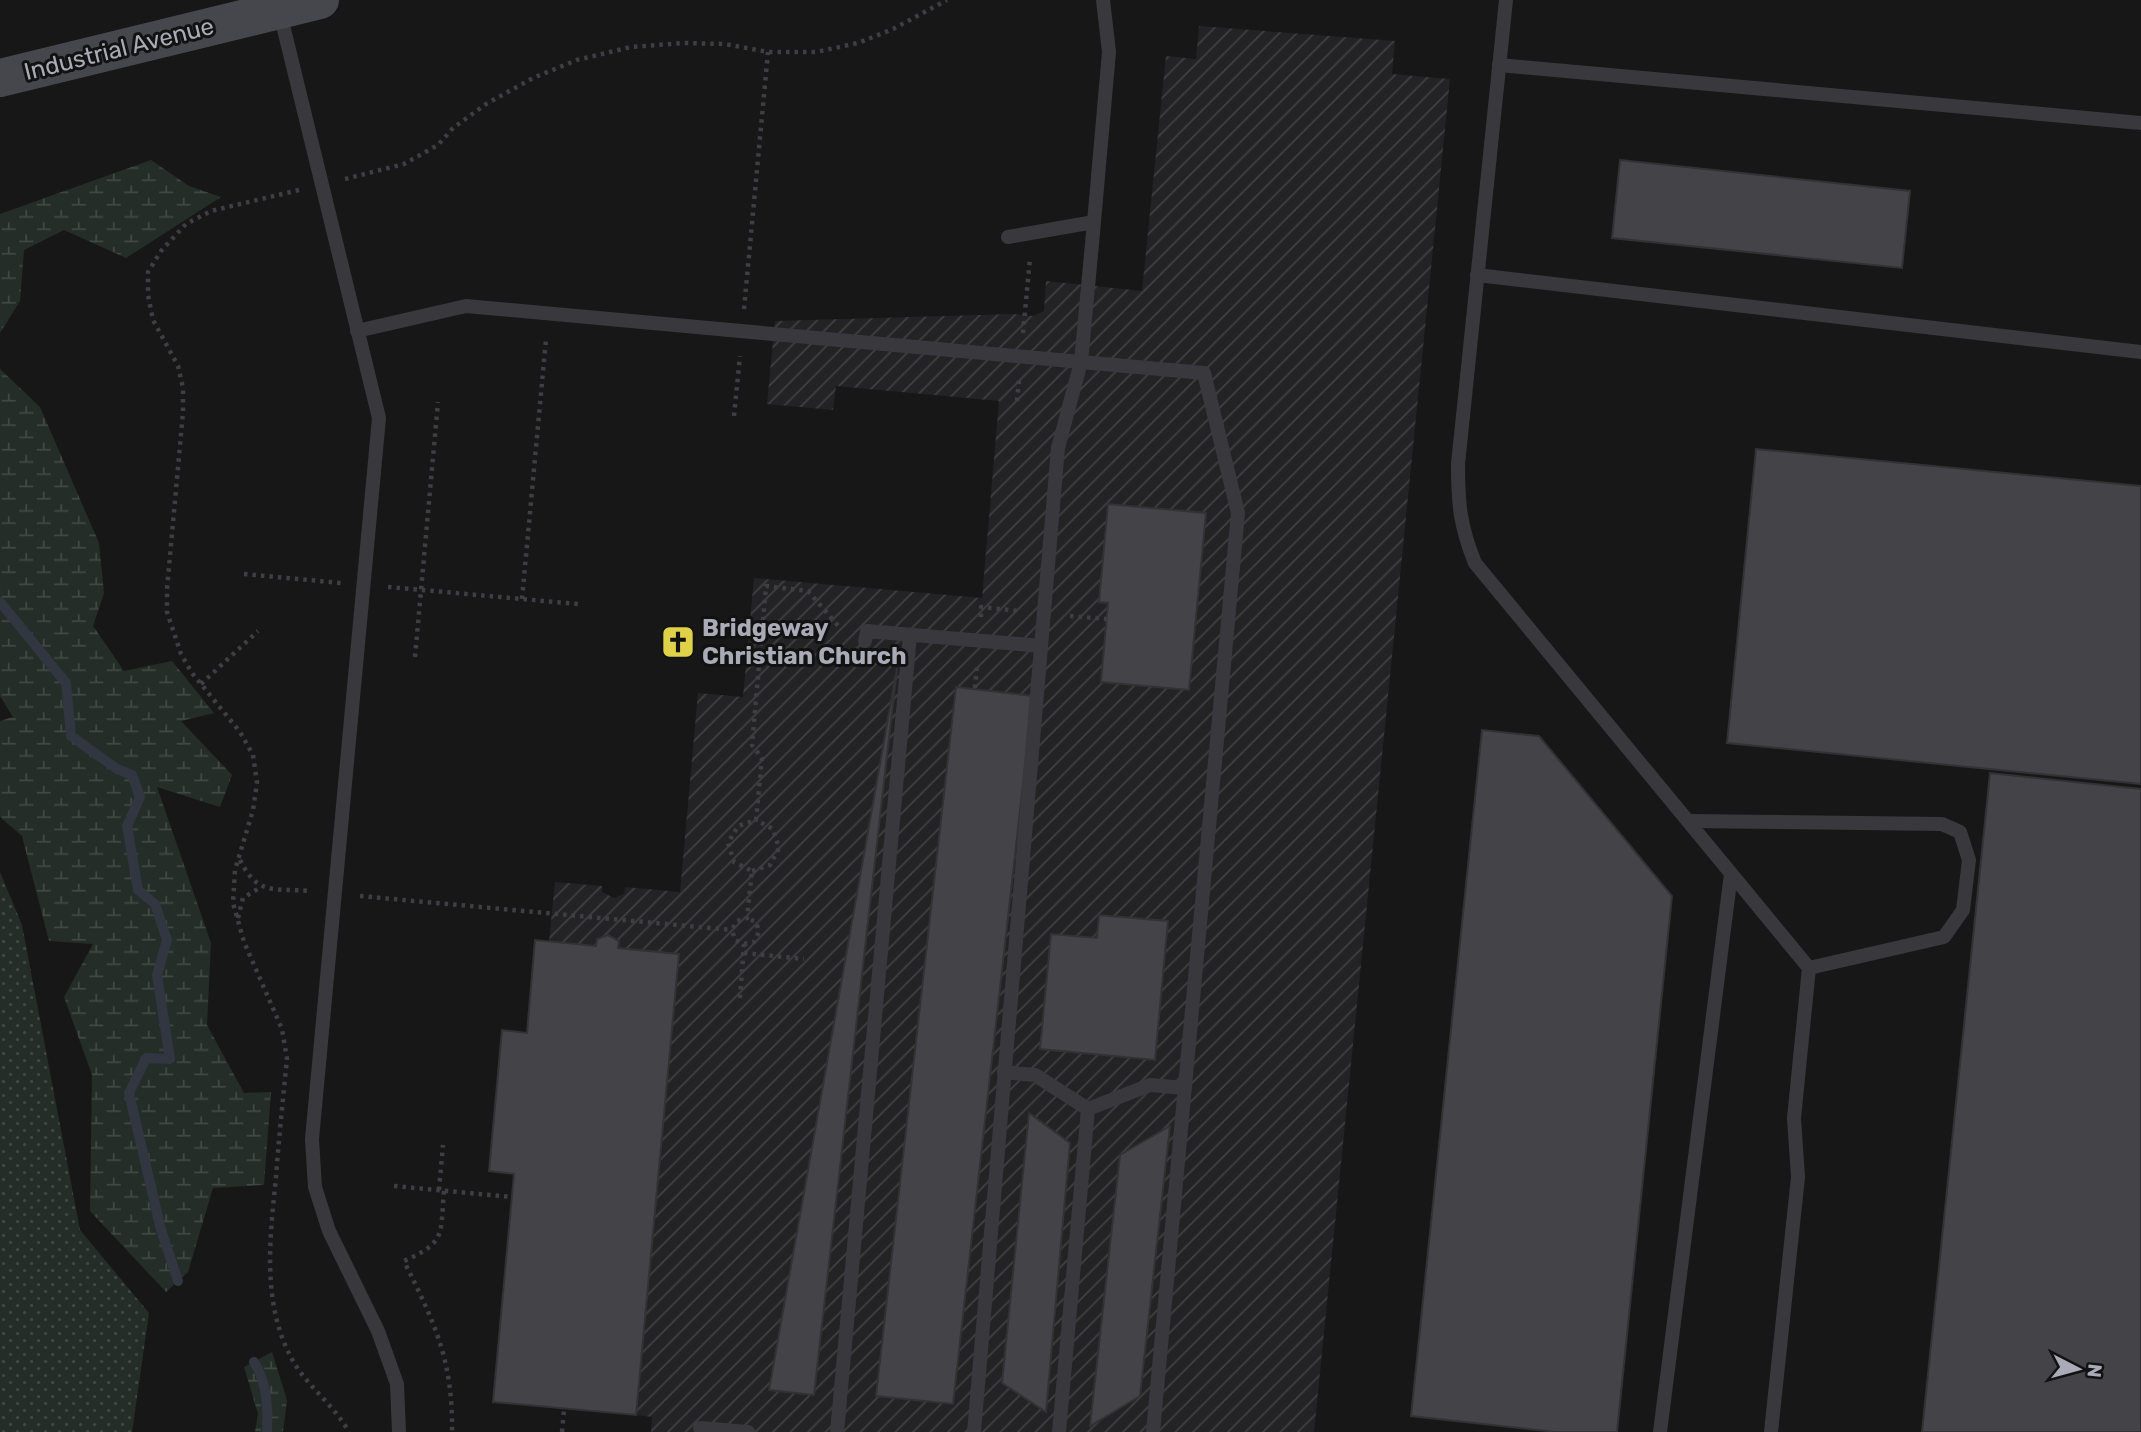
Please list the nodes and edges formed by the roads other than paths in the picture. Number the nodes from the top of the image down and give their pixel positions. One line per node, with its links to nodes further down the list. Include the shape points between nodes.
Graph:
1 (320, 0): 4 (street, Industrial Avenue)
2 (1104, 0): 8 (lane, via 1109,52)
3 (1506, 0): 5 (lane)
4 (280, 10): 6 (street, Industrial Avenue); 11 (lane)
5 (1499, 65): 7 (lane); 10 (lane)
6 (0, 78)
7 (2141, 123)
8 (1094, 222): 9 (lane); 13 (lane)
9 (1008, 237)
10 (1478, 275): 12 (lane); 17 (lane, via 1458,464 1463,533 1475,563)
11 (357, 331): 13 (lane, via 466,306); 24 (lane, via 379,418 312,1139 314,1187 397,1384)
12 (2141, 352)
13 (1081, 362): 16 (lane, via 1058,448); 21 (lane, via 1204,373 1238,513)
14 (910, 635): 15 (lane, via 867,631); 16 (lane); 26 (lane)
15 (865, 641)
16 (1041, 646): 20 (lane)
17 (1688, 821): 18 (lane); 19 (lane, via 1942,824 1960,832 1969,860 1963,910 1944,937)
18 (1731, 874): 19 (lane); 30 (lane)
19 (1809, 968): 31 (lane, via 1794,1118 1798,1177)
20 (1004, 1072): 22 (lane, via 1035,1075); 27 (lane)
21 (1185, 1088): 22 (lane, via 1150,1085); 29 (lane)
22 (1088, 1109): 28 (lane)
23 (700, 1428): 25 (lane)
24 (399, 1432)
25 (748, 1432)
26 (837, 1432)
27 (974, 1432)
28 (1059, 1432)
29 (1153, 1432)
30 (1660, 1432)
31 (1772, 1432)

